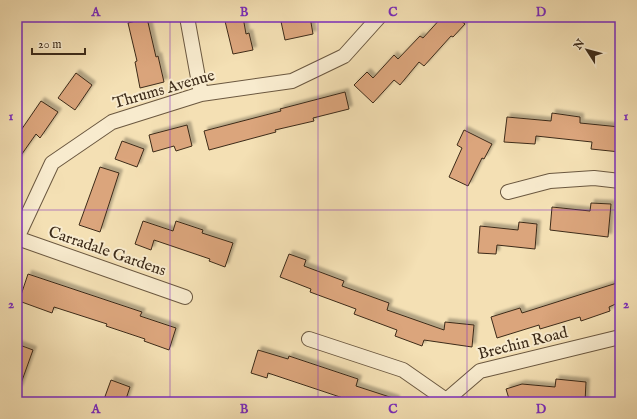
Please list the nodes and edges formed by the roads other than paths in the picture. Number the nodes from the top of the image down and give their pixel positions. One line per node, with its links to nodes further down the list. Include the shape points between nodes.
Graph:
1 (187, 17): 3 (street)
2 (379, 17): 3 (street, Thrums Avenue, via 344,56 292,81)
3 (201, 94): 6 (street, Thrums Avenue, via 112,122 52,162)
4 (620, 181): 5 (street, via 594,178 550,181)
5 (508, 192)
6 (17, 238): 7 (street, Carradale Gardens)
7 (185, 297)
8 (620, 337): 10 (street, Brechin Road, via 480,370)
9 (309, 339): 10 (street, via 403,370)
10 (445, 401)

